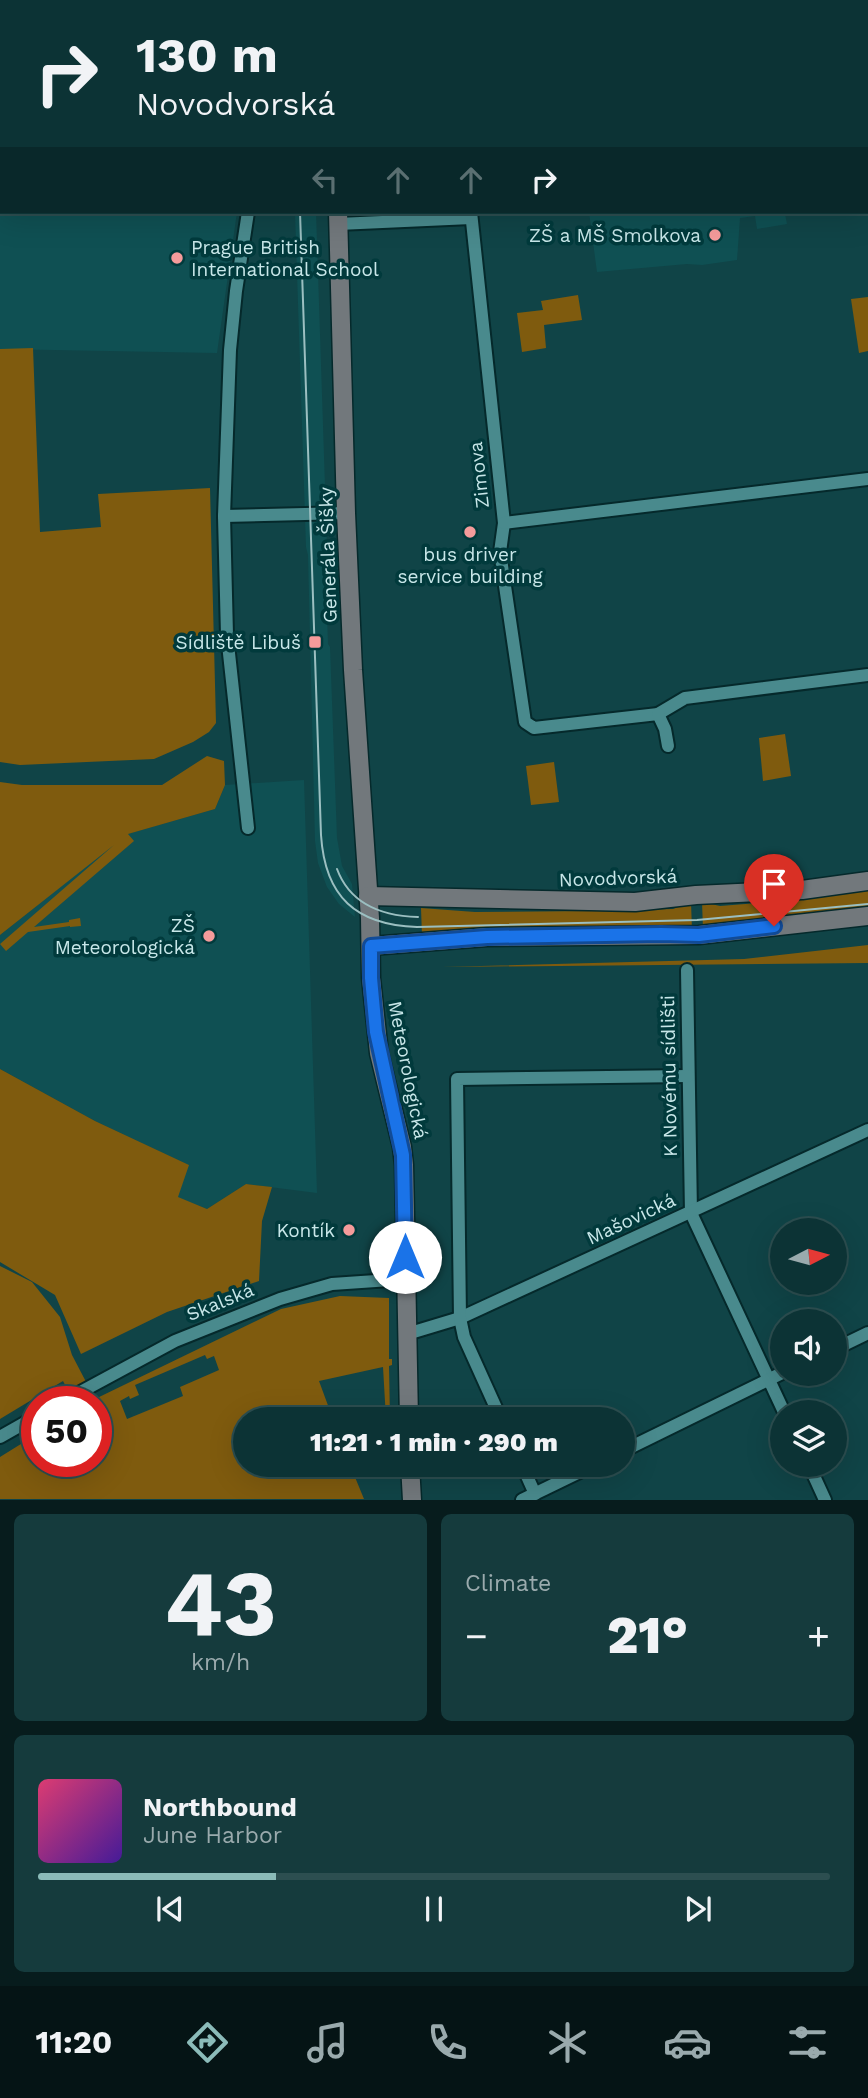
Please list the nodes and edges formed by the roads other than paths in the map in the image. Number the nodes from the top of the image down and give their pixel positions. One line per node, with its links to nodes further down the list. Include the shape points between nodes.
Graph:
1 (248, 214): 6 (street, via 230,350)
2 (471, 215): 3 (street); 7 (street, Zimova)
3 (338, 218): 5 (main road, Generála Šišky)
4 (868, 479): 7 (street)
5 (346, 513): 6 (street); 13 (main road, Generála Šišky)
6 (224, 516): 11 (street, via 228,635)
7 (504, 523): 9 (street, Zimova, via 500,552 525,722 534,728)
8 (868, 675): 9 (street, via 685,698)
9 (658, 715): 10 (street)
10 (668, 746)
11 (248, 828)
12 (868, 881): 13 (main road, Novodvorská, via 635,902)
13 (368, 896): 15 (main road, Meteorologická)
14 (868, 916): 15 (main road, via 699,935 487,937)
15 (371, 946): 20 (main road, Meteorologická, via 378,1043 403,1155)
16 (687, 970): 17 (street, K Novému sídlišti)
17 (688, 1076): 19 (street, K Novému sídlišti); 21 (street, via 457,1079)
18 (868, 1130): 19 (street, Mašovická)
19 (691, 1213): 21 (street, Mašovická); 25 (street, K Novému sídlišti)
20 (405, 1279): 23 (main road, Meteorologická); 26 (street, Skalská, via 332,1284 279,1299 175,1341)
21 (460, 1318): 23 (street, Mašovická); 29 (street)
22 (868, 1333): 24 (street)
23 (407, 1334): 28 (main road, Meteorologická)
24 (847, 1343)
25 (769, 1380): 27 (street, K Novému sídlišti); 32 (street)
26 (92, 1386)
27 (778, 1400)
28 (409, 1407)
29 (496, 1407)
30 (21, 1425): 31 (street)
31 (0, 1437)
32 (635, 1445)
33 (411, 1477): 38 (main road)
34 (527, 1477): 37 (street)
35 (570, 1477): 37 (street)
36 (814, 1477): 40 (street)
37 (535, 1494): 39 (street)
38 (412, 1500)
39 (522, 1500)
40 (825, 1500)

